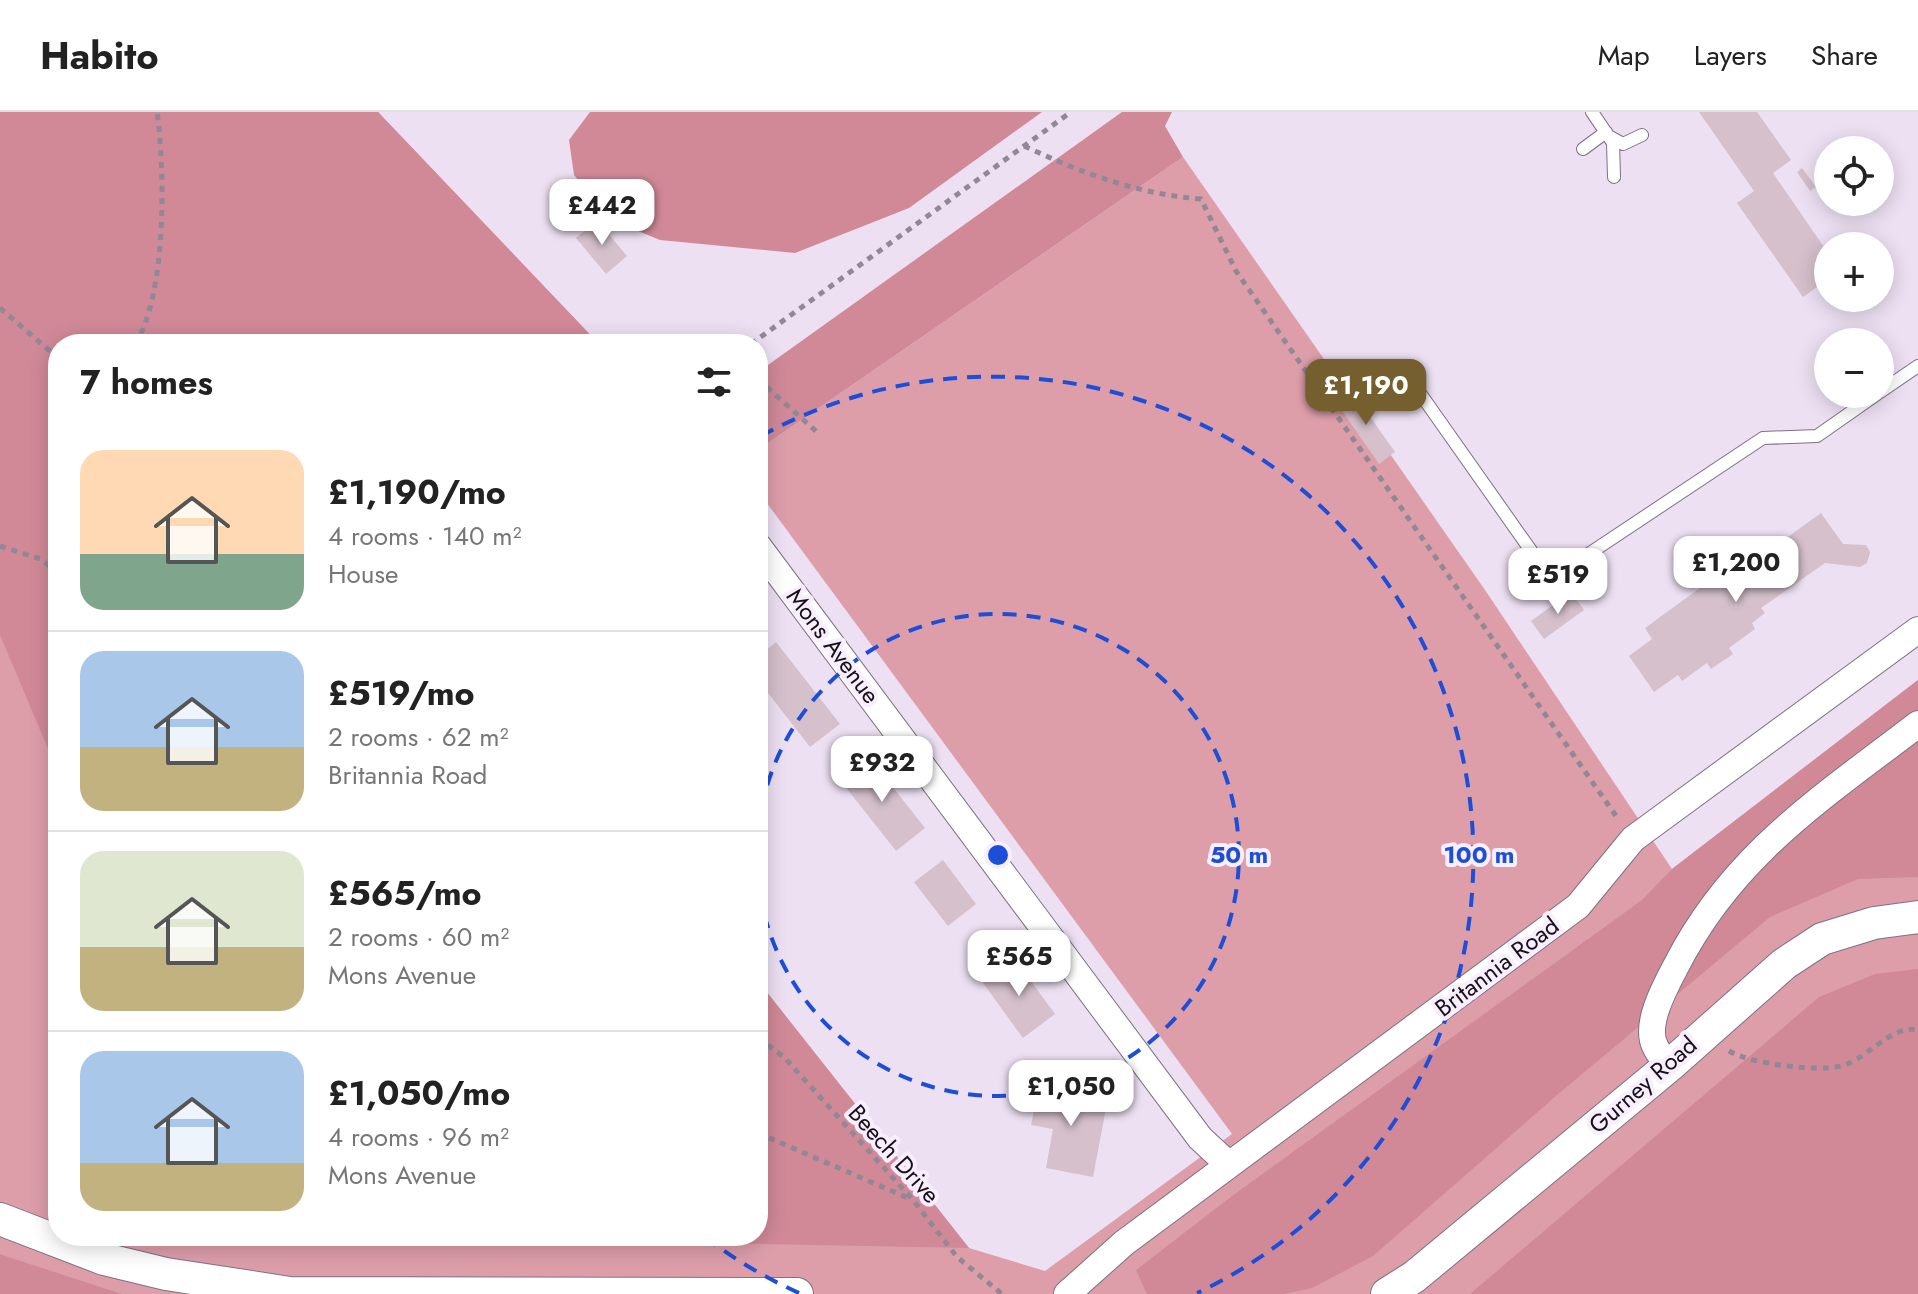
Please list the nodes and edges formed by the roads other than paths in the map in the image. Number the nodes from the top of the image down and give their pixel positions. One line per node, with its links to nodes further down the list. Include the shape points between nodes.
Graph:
1 (1592, 112): 2 (lane)
2 (1608, 135): 3 (lane, via 1623,144); 4 (lane); 5 (lane)
3 (1642, 135)
4 (1583, 149)
5 (1614, 177)
6 (1918, 366): 8 (lane)
7 (1410, 379): 9 (lane, via 1551,579 1763,438 1817,436)
8 (1894, 382)
9 (1857, 408)
10 (768, 559): 15 (street, Mons Avenue, via 1200,1138)
11 (1918, 630): 15 (street, Britannia Road, via 1633,839 1578,906)
12 (1918, 724): 14 (street, via 1778,832 1694,930 1664,989 1652,1031 1653,1044)
13 (1918, 917): 14 (street, Gurney Road, via 1822,939 1784,964)
14 (1669, 1066): 21 (street, Gurney Road)
15 (1229, 1165): 20 (street, Britannia Road, via 1124,1243)
16 (0, 1219): 17 (street)
17 (48, 1237)
18 (70, 1246): 19 (street, via 166,1274 290,1293)
19 (797, 1294)
20 (1067, 1294)
21 (1387, 1294)

